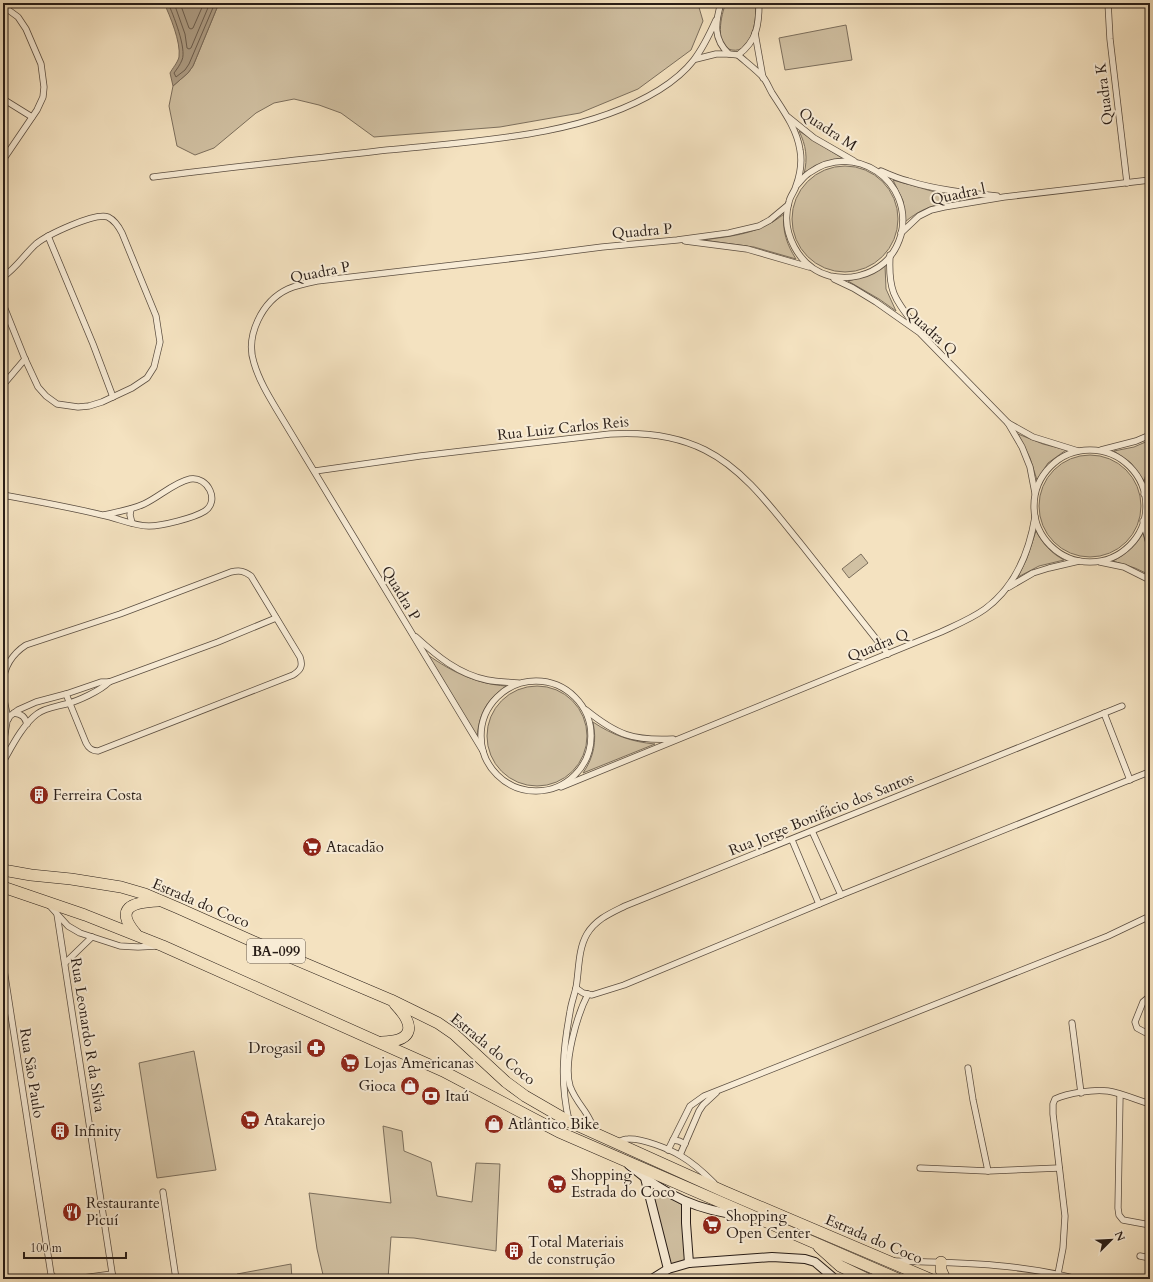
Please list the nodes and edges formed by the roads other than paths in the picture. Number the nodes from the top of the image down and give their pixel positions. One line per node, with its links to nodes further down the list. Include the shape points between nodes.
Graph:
1 (721, 3): 7 (street)
2 (759, 3): 6 (street)
3 (764, 3): 6 (street)
4 (1108, 3): 21 (street, Quadra K)
5 (3, 6): 15 (street, via 18,17 26,29 43,71 43,97)
6 (759, 15): 8 (street)
7 (716, 20): 9 (street, via 719,43); 11 (street)
8 (755, 33): 10 (street, via 751,42); 12 (street)
9 (729, 54): 10 (street); 11 (street)
10 (738, 55): 12 (street)
11 (696, 59): 19 (street, via 671,82 646,97 622,108 555,129 491,139)
12 (763, 78): 14 (street)
13 (3, 99): 15 (street)
14 (787, 116): 17 (street, Quadra M, via 814,138); 22 (street, via 800,150 801,163)
15 (32, 117): 16 (street)
16 (3, 160)
17 (856, 162): 18 (street); 22 (street, via 839,161 823,165 808,173)
18 (872, 168): 23 (street, via 928,187); 25 (street, via 884,176 899,199 903,213)
19 (153, 176)
20 (1150, 180): 21 (street)
21 (1127, 183): 23 (street)
22 (796, 186): 24 (street)
23 (1004, 197): 25 (street, Quadra l, via 931,210 919,216)
24 (788, 205): 27 (street, Quadra P, via 759,226); 29 (street, via 786,219 789,237 797,252)
25 (901, 234): 28 (street, via 897,246)
26 (48, 236): 31 (street, via 28,251 8,274); 38 (street); 38 (street, via 97,216 109,218 118,225 122,233 156,316 160,342 154,367 147,378)
27 (676, 240): 29 (street, via 747,249); 43 (street, Quadra P, via 317,281 287,289 275,297 253,332 253,362 277,410)
28 (890, 255): 30 (street, via 871,272 856,277 840,278); 33 (street, via 889,274 893,292 897,302)
29 (814, 268): 30 (street)
30 (824, 274): 33 (street, Quadra Q, via 876,302)
31 (3, 276)
32 (3, 304): 34 (street)
33 (920, 334): 39 (street, Quadra Q)
34 (25, 359): 35 (street); 36 (street)
35 (29, 368): 36 (street); 38 (street, via 38,387 57,404 89,406)
36 (16, 371): 37 (street)
37 (3, 385)
38 (113, 397)
39 (1008, 423): 41 (street, Quadra Q, via 1033,437); 45 (street, Quadra Q, via 1022,447)
40 (1150, 435): 42 (street)
41 (1078, 451): 42 (street); 45 (street, via 1063,456 1050,466 1041,478)
42 (1100, 451): 46 (street, via 1118,458 1133,471)
43 (314, 472): 59 (street, Quadra P); 60 (street, Rua Luiz Carlos Reis, via 420,456 632,432 658,434 682,441 705,450 742,476 782,521)
44 (1150, 475): 46 (street)
45 (1035, 493): 50 (street)
46 (1144, 494): 51 (street)
47 (3, 496): 49 (street)
48 (131, 509): 49 (street); 52 (street); 52 (street, via 190,479 197,478 203,481 212,497 206,511 187,519 150,526)
49 (103, 515): 52 (street)
50 (1035, 517): 54 (street, via 1041,532 1051,545 1064,555); 57 (street, Quadra Q, via 1024,557)
51 (1144, 521): 53 (street); 55 (street, via 1135,538 1122,552)
52 (132, 523)
53 (1150, 546)
54 (1080, 561): 55 (street); 57 (street, via 1033,573)
55 (1098, 561): 56 (street, via 1124,567)
56 (1150, 580)
57 (1008, 587): 60 (street, Quadra Q, via 977,614)
58 (276, 618): 61 (street); 63 (street, via 251,576 240,570 231,572 120,614 26,645 12,658 6,668); 66 (street, via 300,656 301,667 293,675 98,751 89,749 86,744)
59 (410, 632): 62 (street, via 437,656 468,674 488,680); 77 (street, Quadra P)
60 (888, 654): 73 (street, Quadra Q)
61 (109, 682): 64 (street, via 101,682); 66 (street, via 100,690)
62 (518, 683): 68 (street, via 533,680 549,682 564,688 576,697); 77 (street, via 503,691 492,703 484,718 481,734)
63 (3, 684)
64 (66, 694): 66 (street); 69 (street, via 26,706)
65 (3, 695): 71 (street)
66 (70, 703): 72 (street, via 44,710)
67 (1122, 706): 70 (street, Rua Jorge Bonifácio dos Santos)
68 (585, 710): 73 (street, via 605,725 635,738); 81 (street, via 591,724 590,754 578,773)
69 (14, 713): 71 (street); 72 (street, via 22,715)
70 (1104, 713): 80 (street); 82 (street, Rua Jorge Bonifácio dos Santos)
71 (8, 719): 74 (street)
72 (27, 724): 75 (street)
73 (678, 738): 81 (street)
74 (5, 739): 75 (street, via 9,743); 76 (street)
75 (14, 743): 78 (street)
76 (3, 746)
77 (483, 751): 81 (street, via 489,766 500,778 514,787 529,792 546,792)
78 (3, 762)
79 (1149, 772): 80 (street)
80 (1130, 780): 86 (street)
81 (561, 787)
82 (812, 831): 83 (street, Rua Jorge Bonifácio dos Santos); 86 (street)
83 (792, 840): 89 (street); 97 (street, Rua Jorge Bonifácio dos Santos, via 625,906 606,916 593,925 586,936)
84 (3, 870): 88 (highway, Estrada do Coco / BA-099, via 121,887)
85 (3, 887): 87 (highway, Estrada do Coco / BA-099)
86 (841, 895): 89 (street)
87 (46, 901): 90 (street); 92 (highway, Estrada do Coco / BA-099)
88 (160, 901): 92 (highway, via 140,902 128,909 128,923); 100 (highway, Estrada do Coco / BA-099)
89 (819, 904): 98 (street, via 624,985)
90 (57, 914): 93 (street, via 68,926); 96 (street, Rua Leonardo R da Silva)
91 (1150, 916): 108 (street, via 1094,942)
92 (137, 935): 94 (highway, Estrada do Coco / BA-099)
93 (92, 937): 94 (street, via 120,946); 96 (street)
94 (163, 946): 105 (highway, Estrada do Coco / BA-099)
95 (3, 963): 142 (street, Rua São Paulo, via 51,1274)
96 (65, 964): 140 (street, Rua Leonardo R da Silva)
97 (576, 988): 98 (street); 103 (street, Rua Jorge Bonifácio dos Santos)
98 (588, 994): 104 (street, via 579,1014)
99 (1150, 996): 102 (street, via 1143,1002 1135,1022 1137,1028)
100 (392, 1000): 105 (highway, via 405,1016 409,1030 401,1039); 114 (highway, Estrada do Coco / BA-099, via 438,1023 525,1096)
101 (1072, 1022): 109 (street)
102 (1150, 1035)
103 (566, 1039): 104 (street); 107 (street, Rua Jorge Bonifácio dos Santos)
104 (573, 1040): 107 (street)
105 (379, 1042): 121 (highway, Estrada do Coco / BA-099, via 443,1071 559,1132)
106 (968, 1068): 124 (street)
107 (566, 1072): 114 (street, via 564,1094); 115 (street, via 571,1087)
108 (719, 1090): 111 (street); 113 (street)
109 (1081, 1093): 110 (street, via 1096,1090); 123 (street, via 1061,1097 1053,1104)
110 (1120, 1095): 112 (street); 130 (street, via 1119,1216 1123,1220)
111 (696, 1101): 113 (street); 116 (street, via 690,1106)
112 (1150, 1104)
113 (703, 1105): 118 (street)
114 (570, 1122): 115 (highway, Estrada do Coco / BA-099)
115 (596, 1134): 117 (highway, Estrada do Coco / BA-099)
116 (673, 1140): 118 (street); 119 (street)
117 (616, 1143): 119 (street, via 635,1139); 126 (highway, Estrada do Coco / BA-099)
118 (684, 1144): 120 (street)
119 (668, 1150): 120 (street)
120 (680, 1155): 126 (street)
121 (620, 1158): 125 (street); 129 (highway, Estrada do Coco / BA-099)
122 (920, 1168): 124 (street)
123 (1059, 1168): 124 (street); 138 (street, via 1064,1228)
124 (988, 1171)
125 (645, 1178): 128 (street); 137 (street)
126 (723, 1191): 134 (highway, Estrada do Coco / BA-099)
127 (163, 1192): 144 (street)
128 (686, 1202): 129 (street, via 710,1210); 136 (street)
129 (756, 1217): 131 (highway, Estrada do Coco / BA-099)
130 (1150, 1225)
131 (814, 1243): 139 (highway, Estrada do Coco / BA-099); 146 (highway, via 840,1266)
132 (1140, 1256): 133 (street)
133 (1150, 1258)
134 (889, 1261): 135 (street); 148 (highway, Estrada do Coco / BA-099)
135 (941, 1262): 138 (street, via 979,1263); 149 (highway)
136 (689, 1263): 137 (street); 141 (street, via 772,1257 806,1259 815,1262)
137 (668, 1269): 145 (street)
138 (1058, 1274): 150 (street)
139 (887, 1276): 147 (highway, Estrada do Coco / BA-099)
140 (113, 1277): 143 (street)
141 (833, 1278)
142 (55, 1279)
143 (75, 1279)
144 (176, 1279)
145 (652, 1279)
146 (866, 1279)
147 (898, 1279)
148 (930, 1279)
149 (945, 1279)
150 (1077, 1279)

